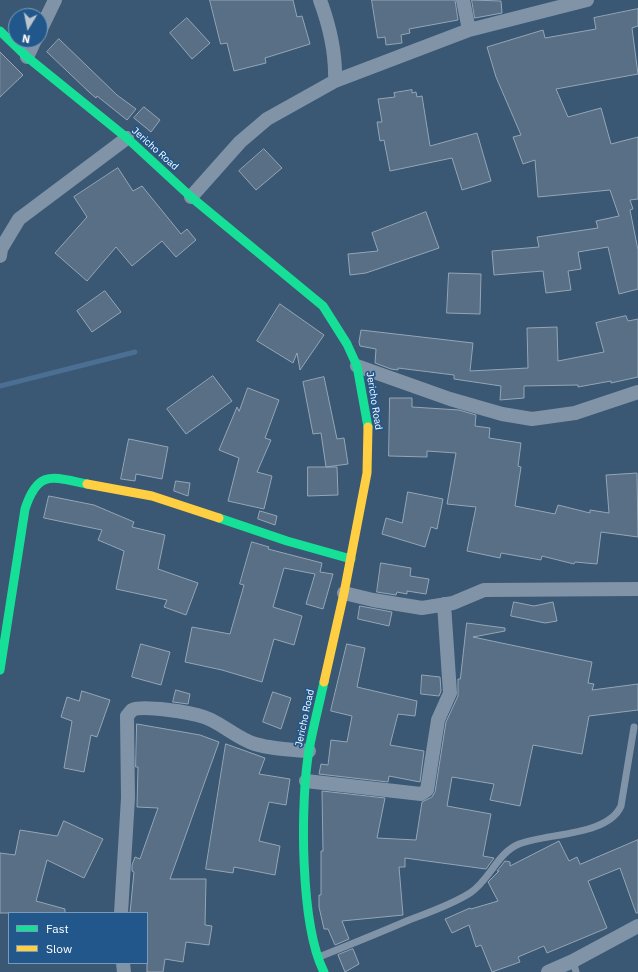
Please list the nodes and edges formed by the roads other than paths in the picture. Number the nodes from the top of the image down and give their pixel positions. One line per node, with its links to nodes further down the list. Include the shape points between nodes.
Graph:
1 (55, 0): 5 (street)
2 (320, 0): 10 (street, via 330,27 336,57)
3 (463, 0): 6 (street)
4 (587, 0): 6 (street)
5 (48, 14)
6 (469, 30): 10 (street)
7 (0, 31): 9 (street, Jericho Road)
8 (31, 48): 9 (street)
9 (27, 56): 11 (street, Jericho Road)
10 (335, 81): 12 (street, via 267,119 240,142)
11 (127, 138): 12 (street, Jericho Road); 13 (street, via 19,219)
12 (191, 197): 14 (street, Jericho Road, via 323,306 347,344)
13 (0, 256)
14 (357, 366): 15 (street, via 450,399 502,414 532,419 575,413); 16 (street, Jericho Road, via 369,430 367,473)
15 (638, 392)
16 (351, 559): 18 (street, Jericho Road); 20 (street, via 152,496 56,478 45,479 36,482 25,509)
17 (638, 589): 19 (street, via 484,590)
18 (344, 593): 19 (street, via 422,608); 22 (street, Jericho Road)
19 (444, 604): 23 (street, via 450,693 438,720 427,790 421,794)
20 (0, 670)
21 (634, 727): 26 (lane, via 621,806 611,820 519,844 504,855 482,884 453,903)
22 (309, 752): 23 (street, Jericho Road); 24 (street, via 254,744 204,717 144,707 132,710 127,716 128,798)
23 (306, 781): 26 (street, Jericho Road, via 304,840 308,908)
24 (121, 912)
25 (638, 926): 27 (street)
26 (317, 958): 28 (street, Jericho Road)
27 (574, 967): 29 (street)
28 (324, 972)
29 (548, 972)

